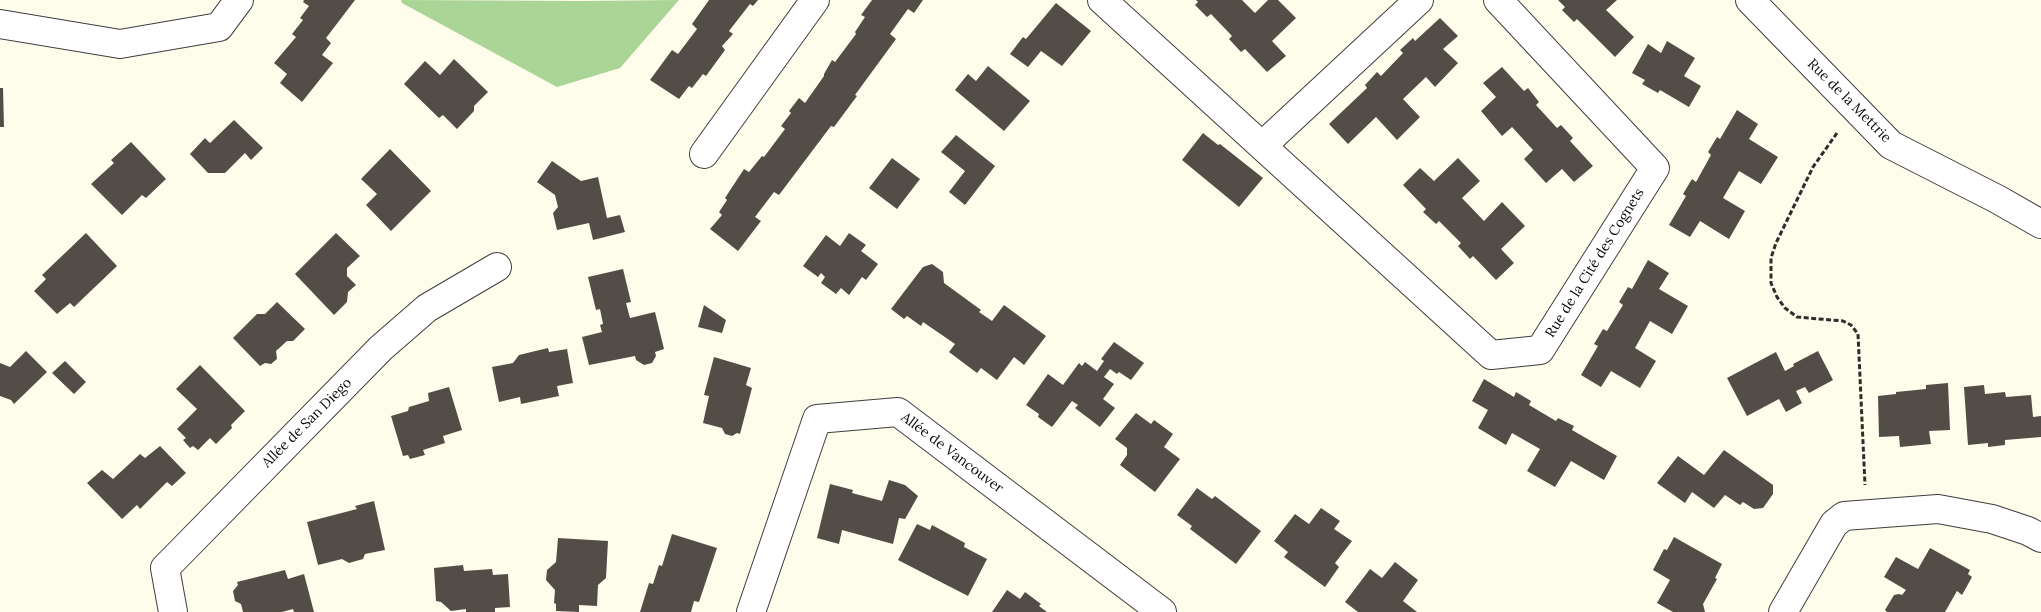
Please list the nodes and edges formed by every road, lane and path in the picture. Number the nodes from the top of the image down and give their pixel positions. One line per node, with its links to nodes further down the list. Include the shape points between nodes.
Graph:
1 (239, 0): 7 (street, via 219,27 120,44)
2 (815, 0): 10 (street)
3 (1102, 0): 9 (street, Rue de la Cité des Cognets)
4 (1419, 0): 9 (street)
5 (1498, 0): 9 (street, Rue de la Cité des Cognets, via 1655,168 1540,350 1491,355)
6 (1750, 0): 8 (street, Rue de la Mettrie)
7 (0, 24)
8 (1857, 109): 11 (street, Rue de la Mettrie, via 1891,145); 13 (path, via 1813,167 1798,194 1771,258 1771,283 1777,297 1797,317 1843,321 1851,324 1858,334)
9 (1262, 146)
10 (704, 154)
11 (2041, 224)
12 (497, 267): 15 (street, Allée de San Diego, via 427,308 381,348 165,568)
13 (1866, 514): 14 (street, via 1938,509 1992,519); 18 (street, via 1844,516 1834,524)
14 (2041, 538)
15 (173, 612)
16 (751, 612): 17 (street, Allée de Vancouver, via 817,419 898,412)
17 (1162, 612)
18 (1783, 612)

